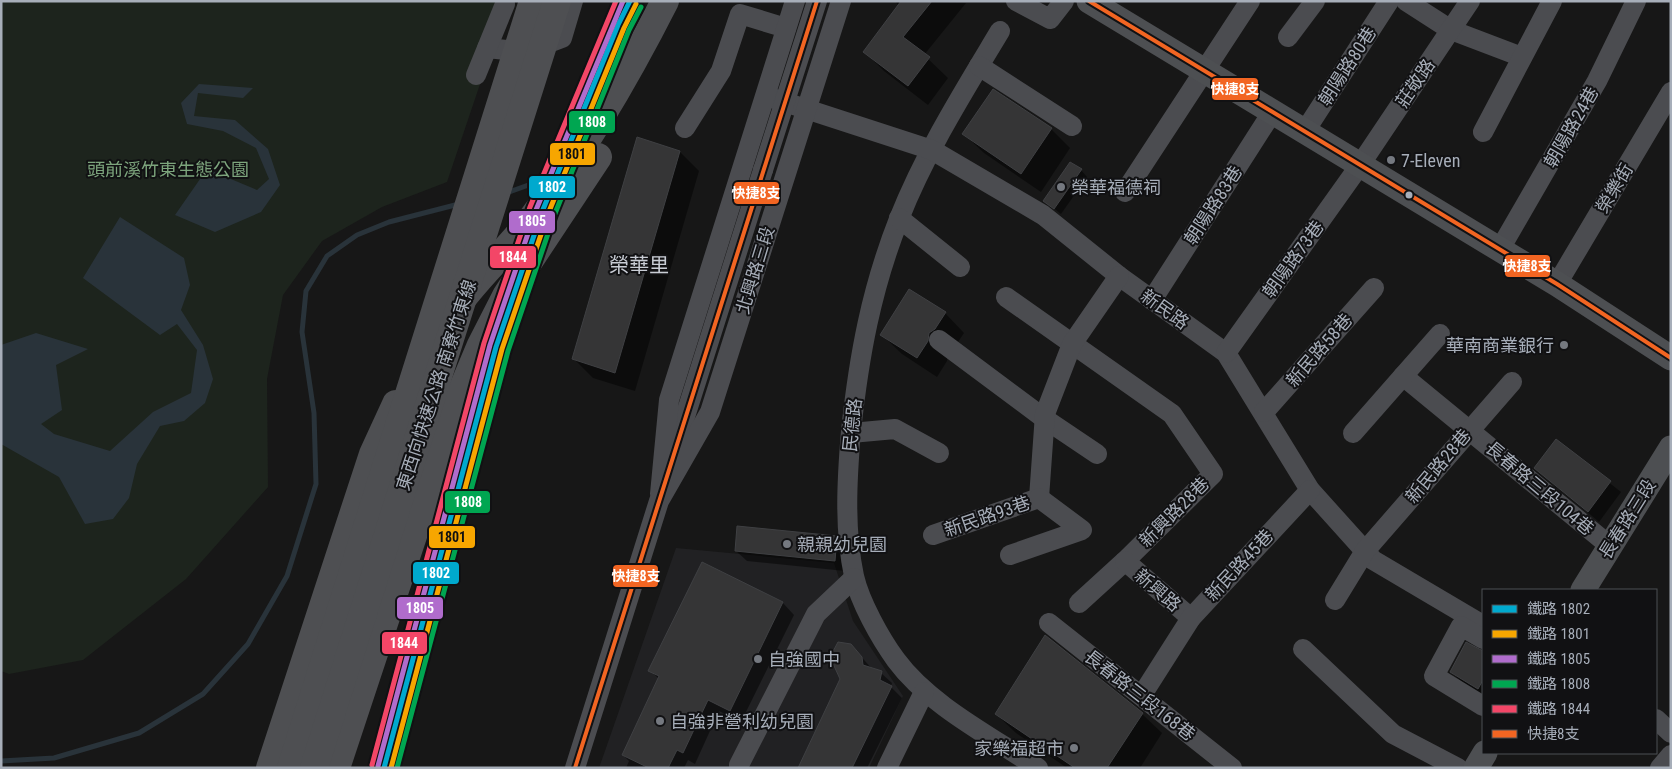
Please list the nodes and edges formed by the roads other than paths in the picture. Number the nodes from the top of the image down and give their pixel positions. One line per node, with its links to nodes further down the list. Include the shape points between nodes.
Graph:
1 (533, 1): 90 (highway, 東西向快速公路 南寮竹東線, bridge)
2 (557, 1): 91 (highway, 東西向快速公路 南寮竹東線, bridge)
3 (573, 1): 24 (street, via 562,38 525,52)
4 (665, 1): 89 (highway, bridge, via 580,152 529,223 474,284 439,330 405,385 373,454)
5 (680, 1): 92 (highway, via 638,88 597,160 506,296 481,345 458,400)
6 (795, 1): 20 (street, 北興路三段)
7 (817, 1): 65 (street, bridge)
8 (841, 1): 31 (street, 北興路三段)
9 (1016, 1): 10 (street, via 1050,19)
10 (1064, 1)
11 (1089, 1): 27 (main road)
12 (1250, 1): 27 (street)
13 (1315, 1): 23 (street)
14 (1389, 1): 35 (street, 朝陽路80巷)
15 (1406, 1): 21 (street)
16 (1470, 1): 21 (street, 莊敬路)
17 (1552, 1): 25 (street)
18 (1636, 1): 41 (street, 朝陽路24巷, via 1597,81)
19 (505, 4): 24 (street)
20 (786, 28): 30 (street, 北興路三段); 34 (street, via 740,14 720,71)
21 (1451, 30): 25 (street); 38 (street, 莊敬路)
22 (1000, 31): 26 (street, 民德路)
23 (1288, 37)
24 (487, 48): 28 (street)
25 (1522, 57): 36 (street)
26 (979, 66): 33 (street); 37 (street, 民德路)
27 (1206, 71): 32 (main road); 39 (street)
28 (476, 75)
29 (1671, 92): 44 (street, 榮樂街)
30 (766, 96): 31 (street, 新民路); 65 (street, 北興路三段, via 669,400)
31 (806, 109): 37 (street, 新民路); 65 (street, 北興路三段, via 710,412)
32 (1273, 111): 35 (main road); 47 (street, 朝陽路83巷)
33 (1072, 126)
34 (685, 128)
35 (1305, 131): 38 (main road)
36 (1483, 132)
37 (932, 150): 40 (street, 民德路); 43 (street, 新民路, via 1043,215)
38 (1360, 165): 41 (main road); 51 (street, 朝陽路73巷)
39 (1125, 192)
40 (899, 218): 42 (street); 58 (street, 民德路, via 874,288 857,374)
41 (1500, 250): 44 (main road)
42 (960, 267)
43 (1119, 276): 47 (street, 新民路); 50 (street, 新民路93巷)
44 (1557, 284): 52 (main road)
45 (1374, 288): 55 (street, 新民路58巷)
46 (1006, 297): 50 (street)
47 (1152, 300): 51 (street, 新民路)
48 (1440, 334): 53 (street)
49 (939, 340): 56 (street)
50 (1072, 344): 56 (street, 新民路93巷); 70 (street, 新興路28巷, via 1172,414 1213,474)
51 (1226, 352): 55 (street, 新民路)
52 (1671, 358)
53 (1403, 376): 57 (street, 長春路三段104巷); 59 (street)
54 (1512, 382): 57 (street, 新民路28巷)
55 (1264, 412): 63 (street, 新民路)
56 (1045, 419): 62 (street); 64 (street, 新民路93巷)
57 (1469, 429): 67 (street, 長春路三段104巷); 68 (street, 新民路28巷)
58 (851, 432): 61 (street, via 895,429); 71 (street, 民德路, via 847,525)
59 (1353, 433)
60 (1671, 448): 67 (main road, 長春路三段)
61 (939, 453)
62 (1097, 454)
63 (1310, 490): 68 (street, 新民路); 75 (street, 新民路45巷)
64 (1039, 498): 66 (street, 新民路93巷); 69 (street, via 1082,530)
65 (659, 501): 93 (street, 北興路三段)
66 (933, 535)
67 (1610, 546): 72 (main road, 長春路三段)
68 (1365, 551): 73 (street, 新民路28巷); 77 (street, 新民路, via 1373,560)
69 (1010, 555)
70 (1125, 561): 74 (street); 75 (street, 新興路)
71 (854, 578): 80 (street, 民德路, via 870,617 896,660); 87 (street, via 816,614)
72 (1584, 589)
73 (1335, 600)
74 (1079, 603)
75 (1191, 618): 81 (street, 新民路45巷)
76 (1049, 623): 81 (street, 長春路三段168巷)
77 (1482, 624)
78 (1482, 638): 82 (street, via 1461,626 1434,676)
79 (1303, 649): 96 (street, via 1394,734)
80 (924, 692): 94 (street); 95 (street, 民德路)
81 (1142, 695): 88 (street, 長春路三段168巷)
82 (1482, 705)
83 (1657, 720): 84 (street)
84 (1671, 733)
85 (1484, 754): 97 (main road)
86 (1671, 755): 98 (street)
87 (740, 765)
88 (1228, 767)
89 (270, 768)
90 (291, 768)
91 (314, 768)
92 (336, 768)
93 (575, 768)
94 (887, 768)
95 (1038, 768)
96 (1458, 768)
97 (1476, 768)
98 (1660, 768)

